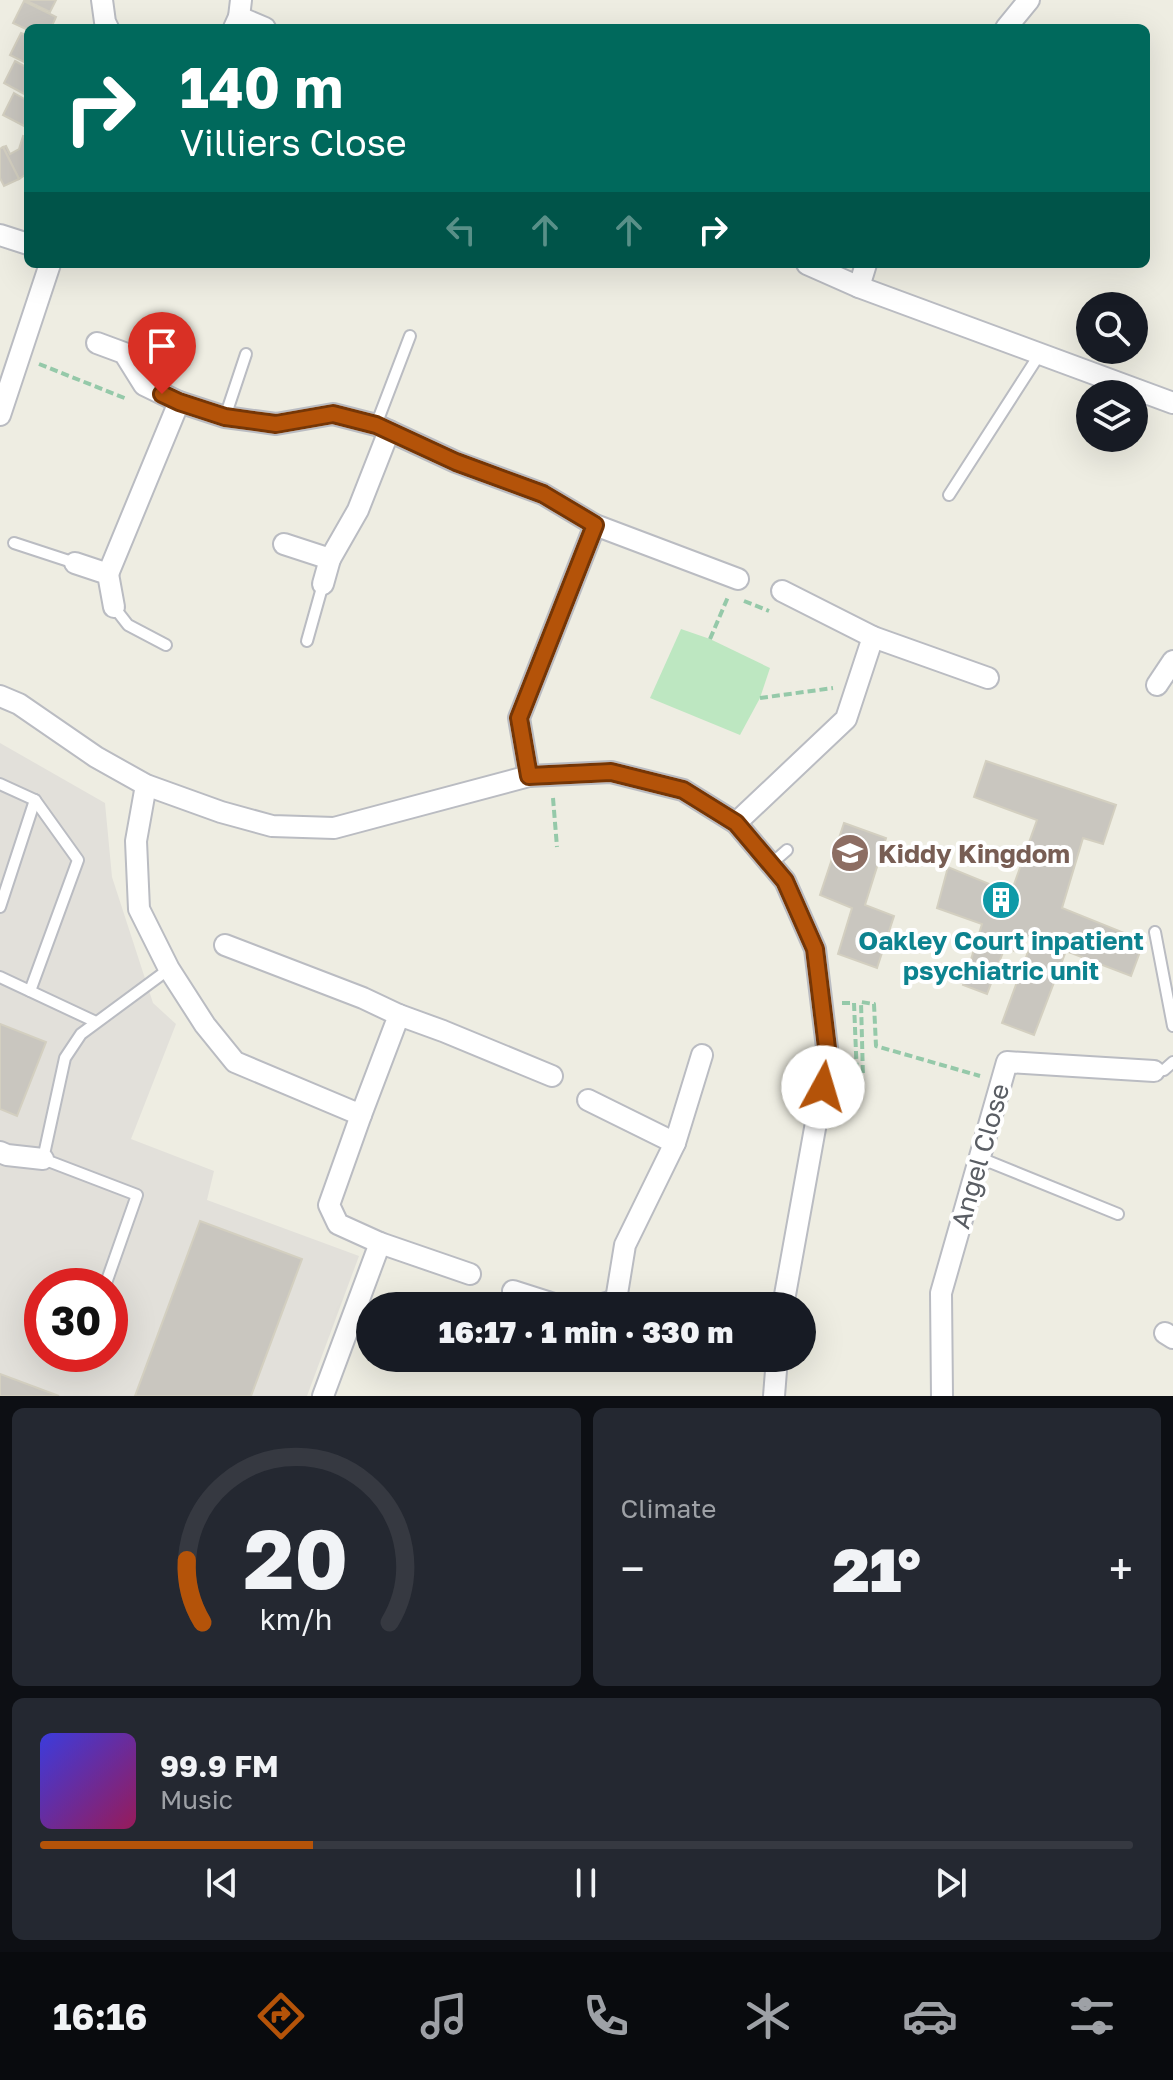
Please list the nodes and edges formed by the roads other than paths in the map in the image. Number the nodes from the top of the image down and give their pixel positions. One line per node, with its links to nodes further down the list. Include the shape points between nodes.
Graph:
1 (102, 0): 4 (street)
2 (1029, 0): 6 (street)
3 (238, 15): 5 (street)
4 (106, 24)
5 (257, 24)
6 (1009, 24)
7 (0, 235): 8 (street)
8 (24, 243)
9 (49, 268): 19 (street)
10 (816, 268): 12 (street)
11 (865, 268): 12 (street)
12 (859, 287): 15 (street)
13 (410, 336): 21 (lane)
14 (97, 343): 17 (street, via 124,353 144,385)
15 (1041, 352): 18 (street); 22 (lane)
16 (246, 354): 20 (lane)
17 (179, 402): 20 (street); 28 (street)
18 (1173, 403)
19 (0, 415)
20 (225, 417): 21 (street, via 276,424 333,414)
21 (382, 428): 23 (street, via 543,494); 26 (street, via 358,510)
22 (949, 495)
23 (595, 525): 30 (street); 40 (street, via 519,718)
24 (14, 543): 27 (lane)
25 (284, 544): 26 (street)
26 (330, 559): 29 (street)
27 (75, 563): 28 (street)
28 (108, 574): 32 (street)
29 (323, 584): 34 (lane)
30 (733, 587)
31 (782, 591): 33 (street)
32 (114, 607): 35 (lane, via 128,625)
33 (873, 637): 37 (street); 44 (street, via 846,719)
34 (307, 641)
35 (166, 645)
36 (1173, 661): 38 (street)
37 (988, 678)
38 (1157, 685)
39 (0, 696): 42 (street)
40 (529, 776): 42 (street, via 334,828 272,826); 44 (street, via 611,772 683,790)
41 (0, 784): 43 (lane)
42 (146, 785): 48 (street, via 136,841 139,909)
43 (35, 800): 45 (lane); 50 (lane, via 78,860)
44 (736, 823): 70 (street, via 779,857 815,949 828,1056)
45 (0, 907)
46 (1155, 932): 53 (lane)
47 (225, 945): 51 (street)
48 (169, 969): 52 (lane); 58 (street, via 235,1062)
49 (0, 977): 50 (lane)
50 (30, 991): 52 (lane)
51 (399, 1015): 56 (street); 58 (street)
52 (96, 1022): 62 (lane, via 65,1058)
53 (1173, 1026)
54 (702, 1055): 59 (street)
55 (1164, 1067): 61 (street, Angel Close, via 1007,1062)
56 (552, 1076)
57 (588, 1100): 59 (street)
58 (361, 1115): 64 (street, via 329,1205 338,1224)
59 (675, 1143): 69 (street, via 625,1245)
60 (0, 1152): 62 (street)
61 (980, 1158): 63 (lane); 74 (street, Angel Close, via 941,1293)
62 (43, 1159): 65 (lane, via 137,1195)
63 (1118, 1214)
64 (380, 1243): 66 (street); 72 (street)
65 (111, 1268)
66 (470, 1274)
67 (513, 1291): 68 (street)
68 (516, 1292)
69 (615, 1292)
70 (786, 1292)
71 (776, 1372): 73 (street)
72 (323, 1396)
73 (774, 1396)
74 (942, 1396)

